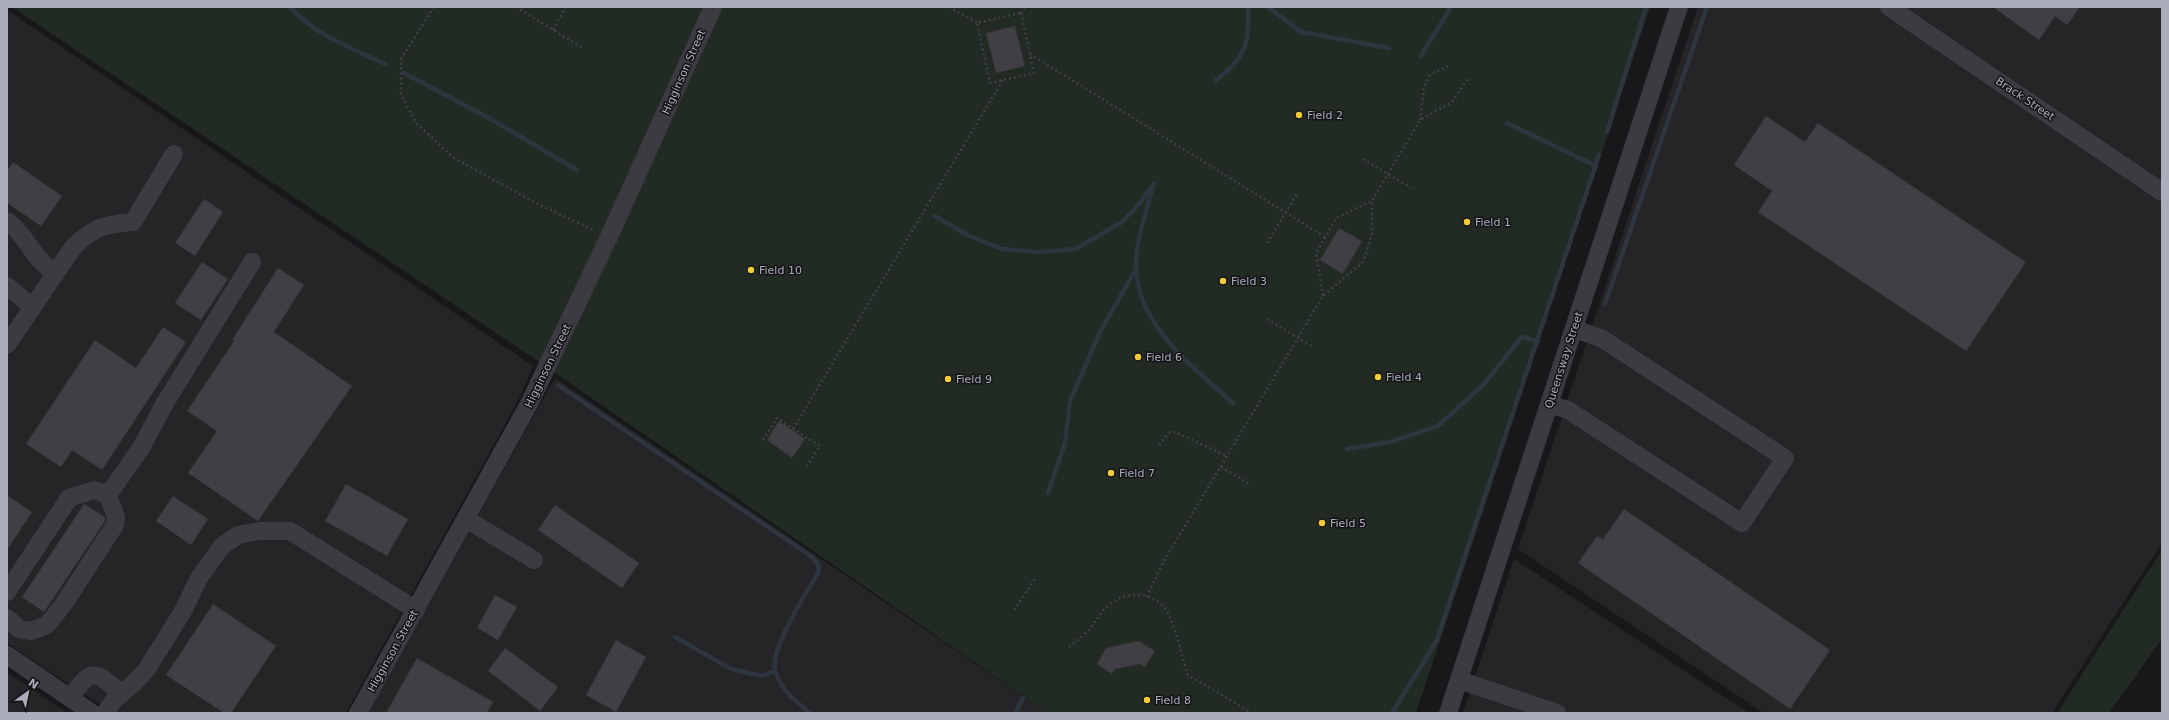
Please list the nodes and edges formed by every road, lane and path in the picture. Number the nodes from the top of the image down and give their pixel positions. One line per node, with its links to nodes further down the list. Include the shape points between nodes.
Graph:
1 (434, 7): 29 (path, via 400,60 401,94 417,124 454,158 540,205)
2 (516, 7): 9 (path)
3 (524, 7): 9 (path)
4 (713, 7): 29 (street, Higginson Street)
5 (949, 7): 12 (path)
6 (1025, 7): 11 (path)
7 (1679, 7): 38 (street, Queensway Street)
8 (1889, 7): 25 (street, Brack Street)
9 (522, 10): 13 (path)
10 (564, 10): 13 (path)
11 (1021, 13): 12 (path); 15 (path)
12 (977, 23): 18 (path, via 990,82)
13 (553, 30): 14 (path)
14 (584, 49)
15 (1030, 54): 18 (path, via 1034,73); 27 (path)
16 (1448, 66): 19 (path, via 1431,74 1424,86)
17 (1468, 78): 19 (path, via 1452,102)
18 (1003, 80): 43 (path)
19 (1420, 120): 22 (path)
20 (174, 154): 33 (street, via 133,222 104,225 88,233 74,246)
21 (1363, 159): 22 (path)
22 (1388, 174): 23 (path); 26 (path)
23 (1411, 188)
24 (1298, 192): 27 (path)
25 (2162, 192)
26 (1372, 201): 30 (path, via 1336,218); 35 (path, via 1372,234 1363,262)
27 (1285, 212): 30 (path); 31 (path)
28 (7, 221): 33 (street, via 27,240 36,255)
29 (609, 237): 51 (street, Higginson Street, via 529,404)
30 (1325, 237): 35 (path, via 1316,254)
31 (1268, 243)
32 (252, 262): 50 (street, via 165,403 141,448)
33 (55, 275): 36 (street)
34 (7, 286): 36 (street)
35 (1324, 296): 39 (path)
36 (33, 307): 40 (street)
37 (1267, 319): 39 (path)
38 (1574, 329): 42 (street, Queensway Street); 42 (street, via 1601,338 1785,458 1742,523 1568,410)
39 (1298, 338): 41 (path); 46 (path)
40 (7, 346)
41 (1313, 347)
42 (1549, 404): 61 (street, Queensway Street)
43 (794, 428): 44 (path, via 777,418); 48 (path, via 820,446)
44 (762, 440)
45 (1159, 445): 46 (path, via 1170,432 1175,432)
46 (1227, 456): 47 (path)
47 (1221, 467): 49 (path); 55 (path, via 1161,566)
48 (805, 469)
49 (1251, 485)
50 (108, 495): 54 (street, via 94,490 69,498); 58 (street, via 116,517 115,525 63,605 47,625 39,630)
51 (466, 519): 52 (street); 56 (street, Higginson Street)
52 (534, 560)
53 (1035, 579): 57 (path)
54 (7, 592)
55 (1148, 597): 59 (path, via 1135,594 1113,601 1089,630); 68 (path, via 1167,612 1188,675)
56 (416, 610): 62 (street, via 290,531 260,531 238,535 222,546 200,578 147,669); 67 (street, Higginson Street)
57 (1014, 610)
58 (10, 628)
59 (1069, 647)
60 (7, 655): 63 (street)
61 (1459, 680): 64 (street); 69 (street, Queensway Street)
62 (121, 693): 63 (street, via 96,674 82,681); 66 (street)
63 (70, 698): 65 (street)
64 (1533, 709): 70 (street)
65 (92, 713)
66 (105, 713)
67 (358, 713)
68 (1252, 713)
69 (1448, 713)
70 (1556, 713)

